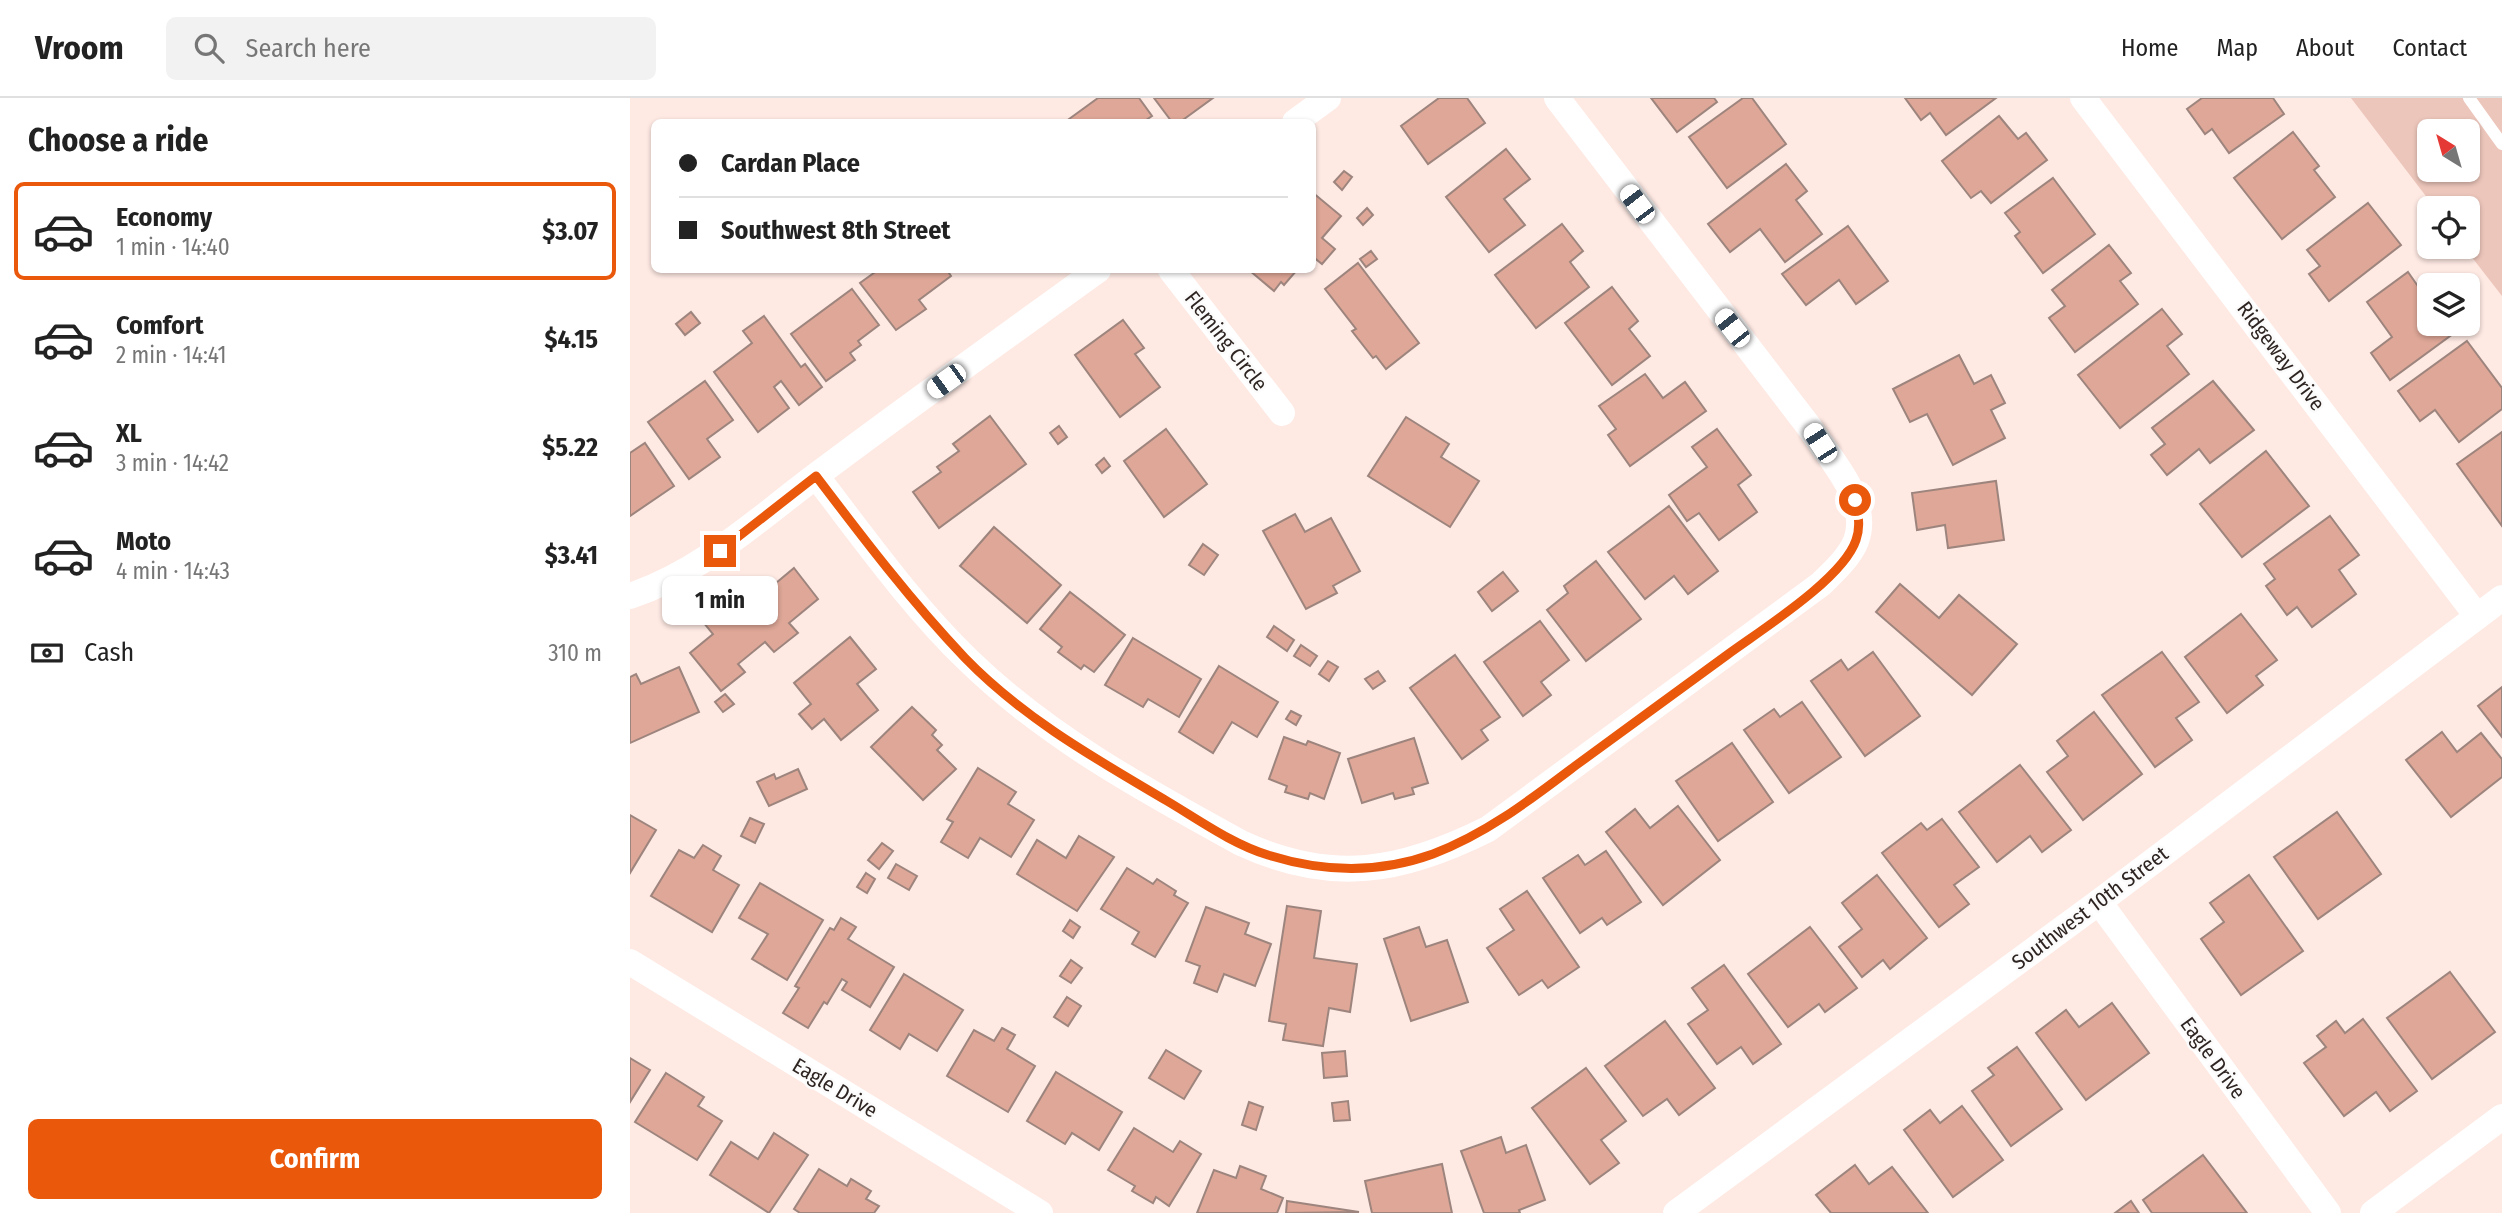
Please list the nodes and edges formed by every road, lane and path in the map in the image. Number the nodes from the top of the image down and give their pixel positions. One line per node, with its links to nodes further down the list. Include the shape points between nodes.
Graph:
1 (1328, 98): 5 (street)
2 (1557, 98): 10 (street, via 1810,428 1851,491 1859,522 1856,542 1821,584 1479,833 1430,855 1370,869 1324,868 1265,854 1241,843 1068,742 1022,708 967,660 891,573)
3 (2083, 98): 13 (street, Ridgeway Drive)
4 (2469, 98): 6 (lane)
5 (1299, 119)
6 (2502, 144)
7 (1094, 273): 10 (street)
8 (1173, 273): 9 (street, Fleming Circle)
9 (1282, 412)
10 (816, 476): 11 (street, via 720,551 656,587)
11 (630, 596)
12 (2502, 598): 13 (street, Southwest 10th Street)
13 (2477, 616): 14 (street, Southwest 10th Street)
14 (2099, 902): 18 (street, Southwest 10th Street); 19 (street, Eagle Drive)
15 (630, 962): 17 (street, Eagle Drive)
16 (2502, 1118): 20 (street)
17 (1040, 1213)
18 (1675, 1213)
19 (2328, 1213)
20 (2373, 1213)

